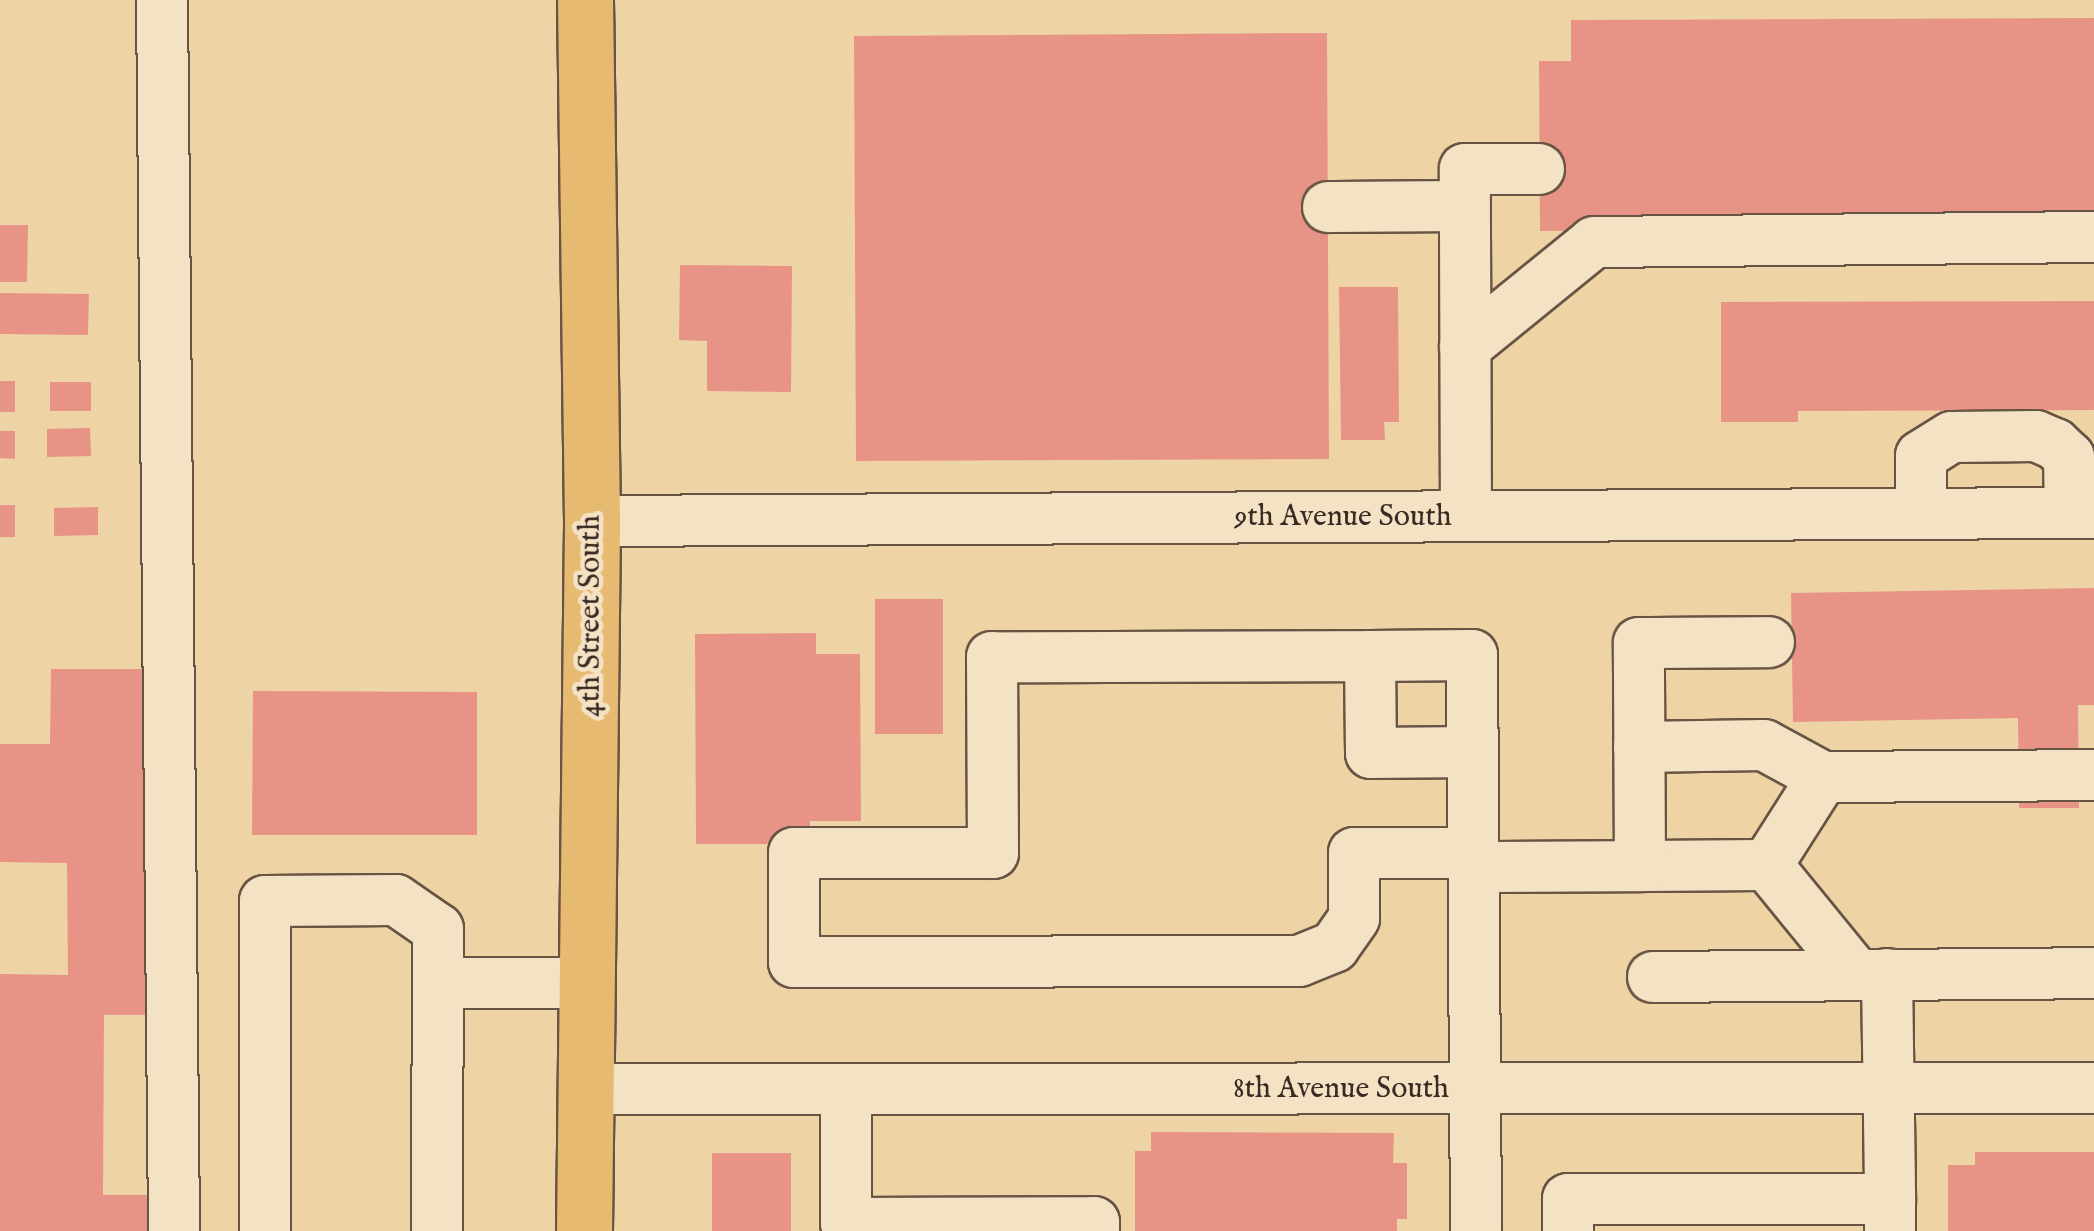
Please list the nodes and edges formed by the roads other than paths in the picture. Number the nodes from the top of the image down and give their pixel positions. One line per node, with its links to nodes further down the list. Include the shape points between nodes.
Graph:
1 (162, 0): 33 (street)
2 (584, 0): 11 (main road, 4th Street South)
3 (1539, 169): 4 (street, via 1465,170)
4 (1465, 206): 5 (street); 7 (street)
5 (1328, 208)
6 (2094, 237): 7 (street, via 1594,242)
7 (1465, 347): 10 (street)
8 (2082, 513): 9 (street, 9th Avenue South); 9 (street, via 2069,457 2036,436 1952,437 1921,456)
9 (1921, 514): 10 (street, 9th Avenue South)
10 (1466, 516): 11 (street, 9th Avenue South)
11 (592, 521): 25 (main road, 4th Street South)
12 (1769, 642): 14 (street, via 1639,643)
13 (1370, 656): 15 (street, via 1371,753); 15 (street, via 1472,655); 18 (street, via 992,657 993,853 794,853 794,962 1299,961 1334,947 1354,918 1354,853)
14 (1639, 746): 17 (street, via 1764,745); 20 (street)
15 (1473, 752): 18 (street)
16 (2094, 775): 17 (street)
17 (1823, 777): 19 (street)
18 (1474, 860): 20 (street); 26 (street)
19 (1767, 865): 20 (street); 22 (street)
20 (1640, 866)
21 (2094, 973): 22 (street)
22 (1872, 974): 23 (street); 27 (street)
23 (1653, 977)
24 (438, 984): 25 (street); 34 (street, via 438,929 396,900 266,901); 35 (street)
25 (589, 984): 29 (main road, 4th Street South)
26 (1474, 1088): 27 (street, 8th Avenue South); 30 (street, 8th Avenue South); 38 (street)
27 (1889, 1088): 28 (street, 8th Avenue South); 31 (street)
28 (2094, 1088)
29 (589, 1089): 30 (street, 8th Avenue South); 36 (main road, 4th Street South)
30 (846, 1089): 32 (street)
31 (1890, 1215): 39 (street, via 1568,1199)
32 (836, 1228): 37 (street, via 1094,1222)
33 (174, 1231)
34 (265, 1231)
35 (438, 1231)
36 (584, 1231)
37 (1094, 1231)
38 (1476, 1231)
39 (1568, 1231)

